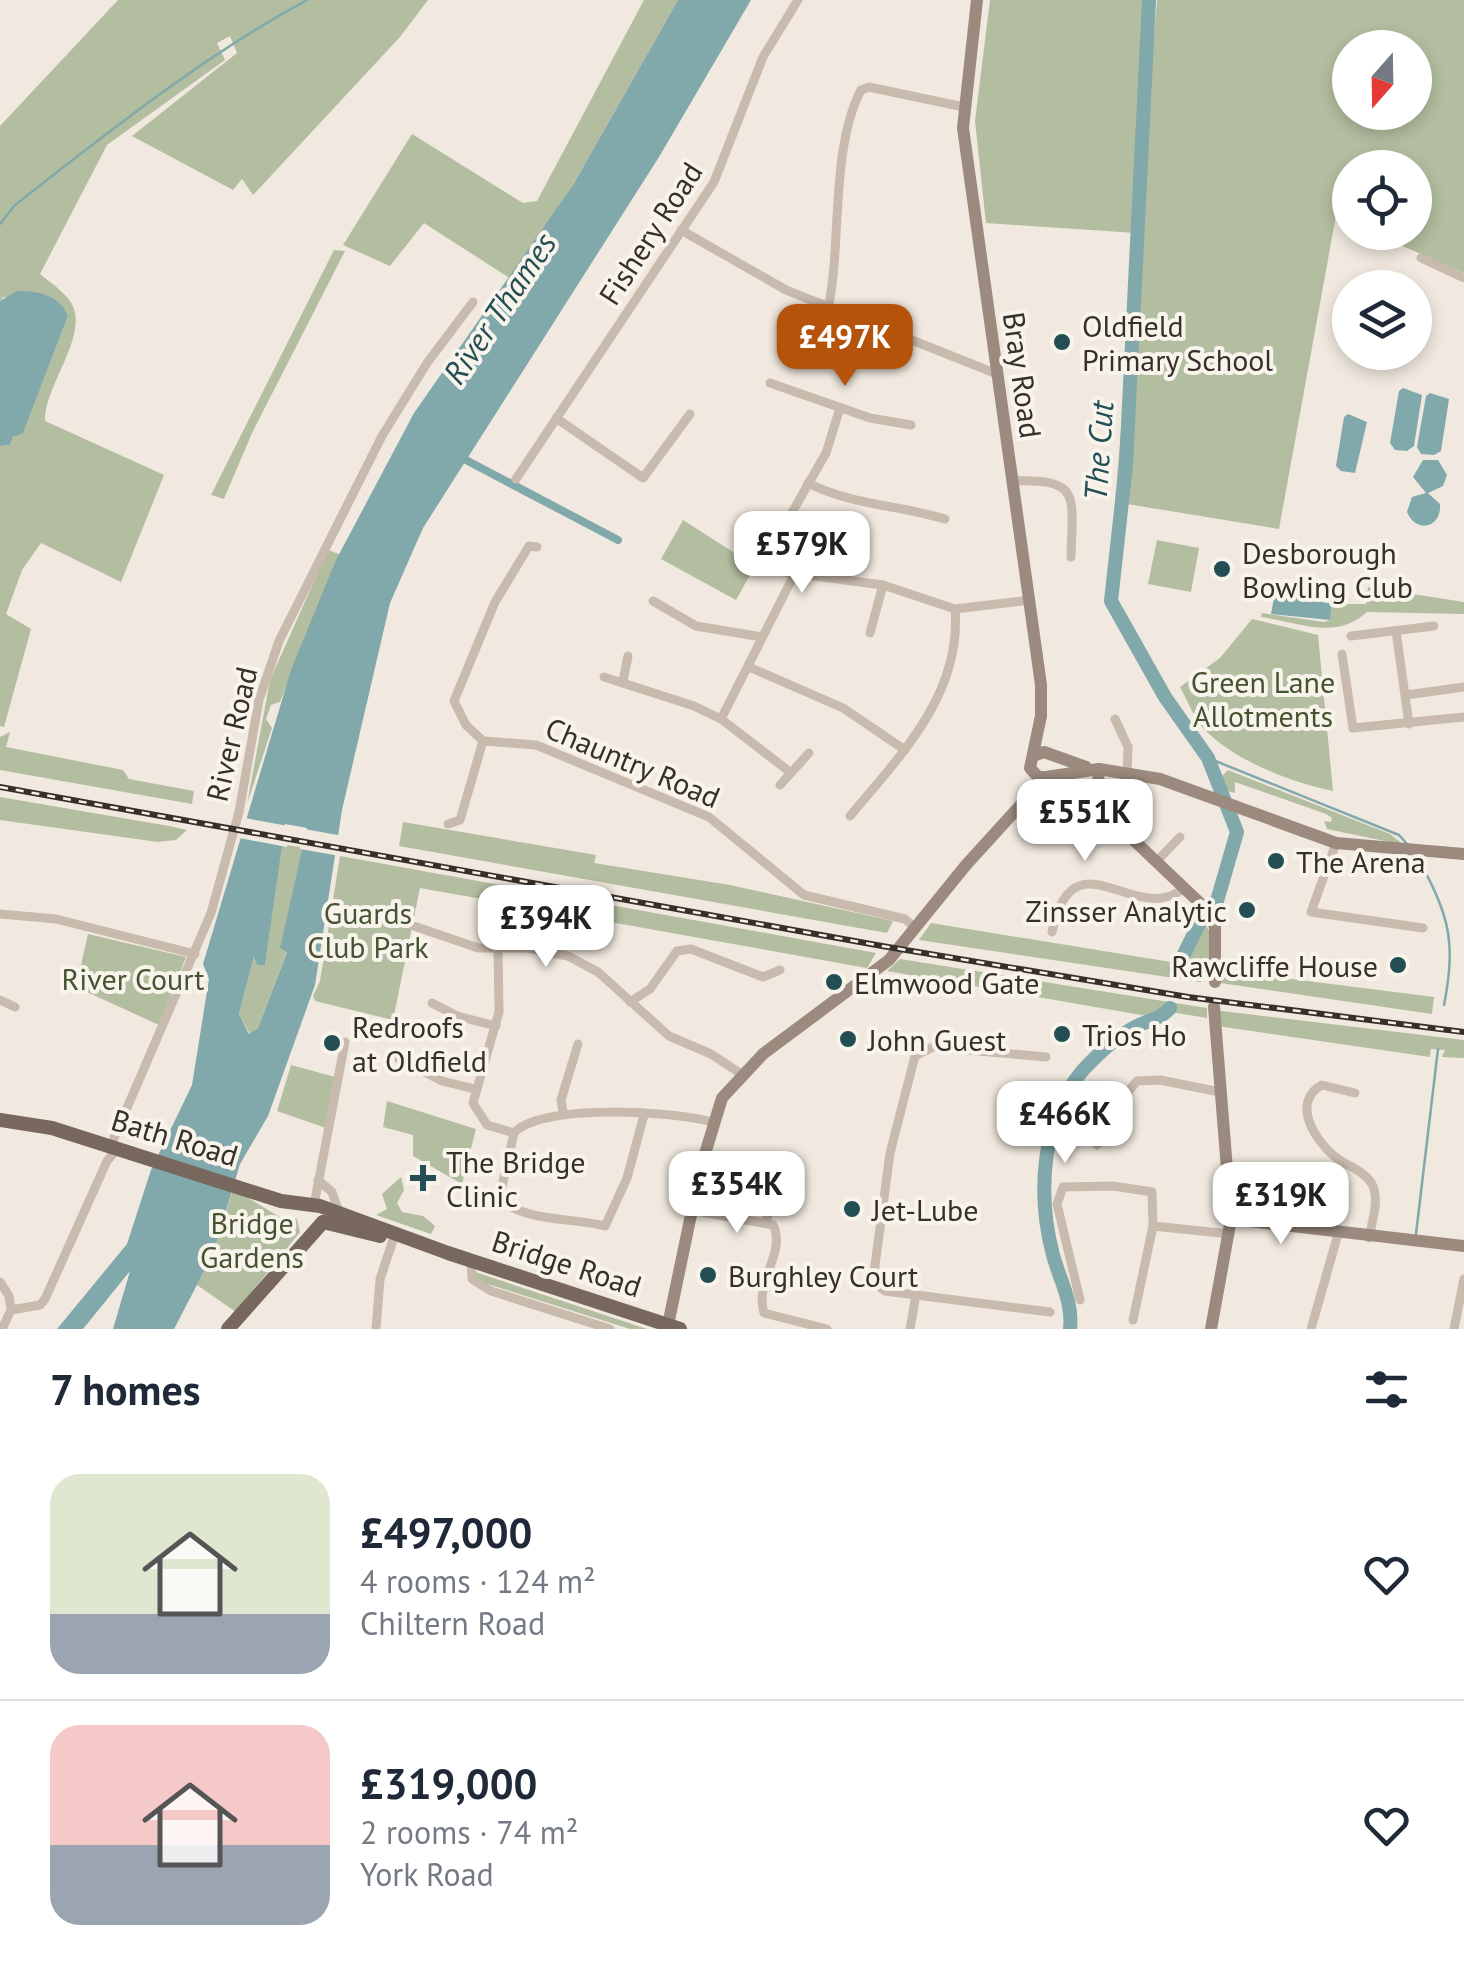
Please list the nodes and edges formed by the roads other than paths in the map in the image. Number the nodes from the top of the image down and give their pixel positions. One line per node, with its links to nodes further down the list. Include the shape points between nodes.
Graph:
1 (798, 0): 4 (street, Fishery Road, via 763,57 726,161)
2 (977, 0): 3 (main road, Bray Road)
3 (964, 107): 8 (street, via 861,90 835,221); 9 (main road, Bray Road)
4 (681, 230): 8 (street); 13 (street, Fishery Road)
5 (1421, 258): 6 (street)
6 (1464, 278)
7 (472, 302): 68 (street, River Road, via 382,436 279,642 259,700 239,812)
8 (828, 308): 9 (street)
9 (998, 374): 16 (main road, Bray Road)
10 (770, 383): 11 (street)
11 (840, 408): 14 (street); 17 (street)
12 (690, 414): 13 (street, via 643,478)
13 (556, 418): 15 (street, Fishery Road)
14 (911, 425)
15 (516, 479)
16 (1012, 481): 20 (street, via 1050,479 1066,489); 23 (main road, Bray Road)
17 (808, 483): 18 (street, via 856,502); 21 (street, via 774,544 784,572)
18 (946, 518)
19 (537, 548): 43 (street, via 530,546 495,602 454,701)
20 (1072, 557)
21 (794, 575): 22 (street); 30 (street)
22 (883, 585): 25 (street); 28 (street)
23 (1030, 600): 25 (street); 42 (main road, Bray Road, via 1041,685)
24 (653, 601): 30 (street, via 696,626)
25 (955, 610): 44 (street, via 951,665 924,727)
26 (1434, 626): 27 (street)
27 (1396, 631): 29 (street); 37 (street)
28 (870, 633)
29 (1350, 636)
30 (762, 637): 33 (street)
31 (1342, 654): 41 (street, via 1352,727)
32 (628, 656): 35 (street)
33 (750, 667): 39 (street); 44 (street, via 844,708)
34 (604, 677): 35 (street)
35 (623, 681): 39 (street)
36 (1464, 687): 37 (street)
37 (1406, 695): 41 (street)
38 (1464, 717): 41 (street)
39 (721, 720): 49 (street)
40 (1114, 720): 51 (street, via 1128,748)
41 (1408, 724)
42 (1039, 728): 46 (main road, Bray Road); 47 (main road)
43 (482, 741): 56 (street, via 460,820); 64 (street, Chauntry Road, via 536,745 709,817 804,895)
44 (905, 750): 55 (street)
45 (809, 753): 49 (street)
46 (1033, 756): 47 (main road); 50 (main road, Bray Road)
47 (1050, 756): 48 (main road); 52 (main road)
48 (1099, 769): 51 (main road); 52 (main road); 60 (main road, via 1102,810)
49 (790, 772): 53 (street)
50 (1032, 772): 52 (main road); 54 (main road)
51 (1128, 773): 58 (main road, via 1200,791)
52 (1045, 779): 54 (main road)
53 (780, 785)
54 (1026, 796): 64 (main road)
55 (850, 816)
56 (448, 824)
57 (1180, 837): 60 (street)
58 (1336, 843): 59 (main road); 65 (street, via 1311,912)
59 (1464, 854)
60 (1156, 862): 61 (main road)
61 (1184, 888): 66 (street, via 1170,898 1153,898 1086,883 1058,902); 70 (main road, via 1215,926)
62 (0, 914): 68 (street, via 56,919)
63 (412, 925): 67 (street, via 468,946)
64 (914, 926): 81 (main road, via 902,930 878,967)
65 (1422, 928)
66 (1052, 932)
67 (498, 948): 72 (street, via 568,956 598,972); 76 (street)
68 (194, 954): 93 (street, River Road)
69 (780, 970): 72 (street, via 763,977 691,949 677,951 650,989)
70 (1215, 982)
71 (0, 1000): 75 (street)
72 (630, 1002): 81 (street, via 669,1036)
73 (432, 1003): 76 (street)
74 (1214, 1007): 83 (main road)
75 (15, 1008)
76 (496, 1026): 82 (street)
77 (346, 1042): 94 (street)
78 (578, 1044): 86 (street, via 560,1100)
79 (399, 1058): 82 (street, via 442,1081)
80 (1046, 1058): 109 (street, via 933,1048 912,1063 890,1153 874,1272 885,1291)
81 (743, 1075): 89 (main road)
82 (475, 1089): 91 (street, via 472,1104 480,1120)
83 (1220, 1092): 92 (street, via 1137,1081); 100 (main road)
84 (1355, 1092): 102 (street, via 1322,1085 1305,1106 1328,1151 1373,1185)
85 (0, 1109): 90 (main road, Bath Road)
86 (563, 1112): 87 (street); 91 (street)
87 (644, 1115): 89 (street); 91 (street, via 628,1178 604,1226 530,1214 503,1201)
88 (0, 1120): 90 (main road, Bath Road)
89 (712, 1122): 96 (main road)
90 (52, 1128): 93 (main road, Bath Road)
91 (514, 1133)
92 (1102, 1140)
93 (119, 1147): 97 (main road, Bath Road); 111 (street, River Road, via 45,1300)
94 (318, 1180): 97 (street); 97 (street, via 332,1192)
95 (770, 1192): 98 (street)
96 (690, 1210): 98 (street); 114 (main road)
97 (318, 1215): 103 (main road); 105 (main road, Bridge Road); 117 (main road)
98 (767, 1220): 115 (street, via 778,1238 762,1284 764,1313)
99 (1153, 1226): 100 (street); 110 (street, via 1152,1192 1063,1187 1056,1204); 113 (street)
100 (1230, 1227): 101 (main road); 121 (main road)
101 (1338, 1234): 102 (main road); 122 (street)
102 (1369, 1238): 104 (main road)
103 (393, 1240): 105 (main road); 118 (street, via 380,1279)
104 (1464, 1246)
105 (440, 1250): 106 (main road, Bridge Road)
106 (471, 1261): 114 (main road, Bridge Road); 119 (street, via 472,1279 491,1291)
107 (1464, 1279): 123 (street)
108 (0, 1282): 111 (street)
109 (916, 1295): 112 (street); 120 (street)
110 (1080, 1300)
111 (11, 1310): 116 (street)
112 (1050, 1312)
113 (1133, 1320)
114 (670, 1328)
115 (827, 1328)
116 (2, 1329)
117 (228, 1329)
118 (376, 1329)
119 (610, 1329)
120 (910, 1329)
121 (1211, 1329)
122 (1311, 1329)
123 (1454, 1329)

